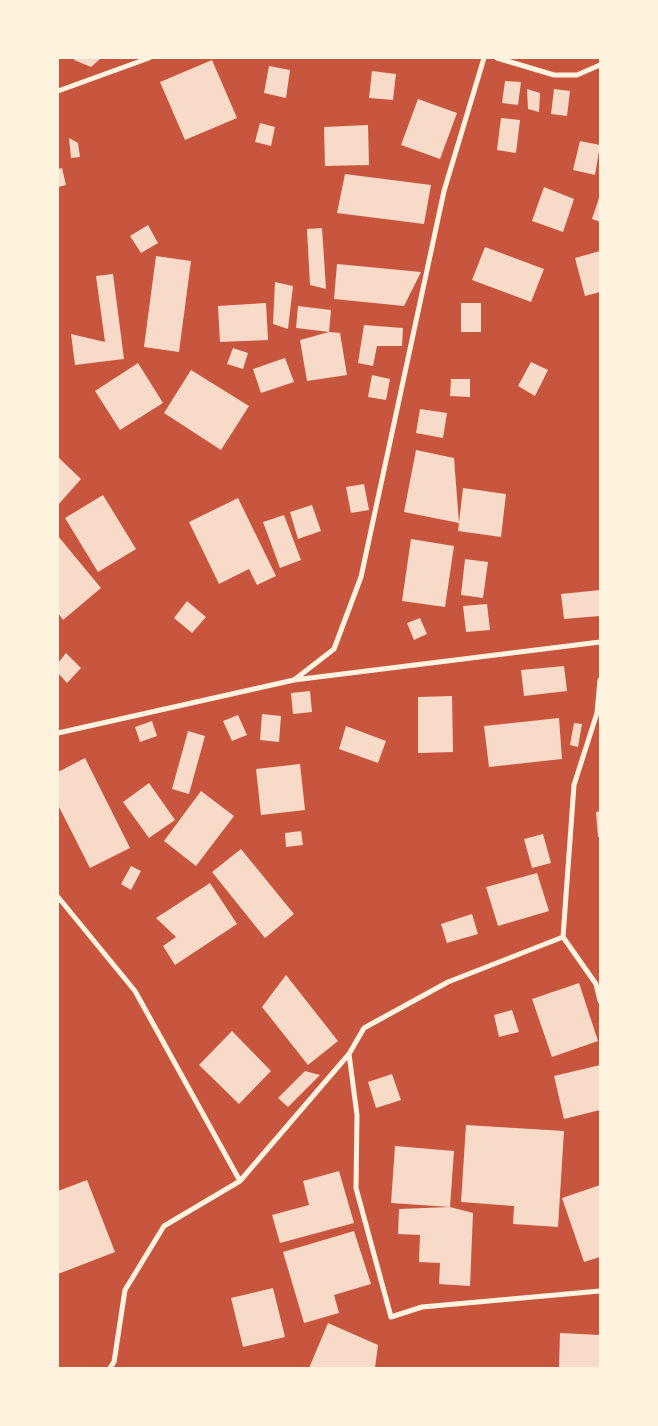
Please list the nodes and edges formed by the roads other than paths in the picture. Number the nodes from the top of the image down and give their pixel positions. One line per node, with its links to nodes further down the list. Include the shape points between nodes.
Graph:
1 (149, 58): 5 (street)
2 (484, 58): 7 (street, via 444,191 361,577 334,649)
3 (497, 58): 4 (street, via 554,75 577,75)
4 (600, 65)
5 (58, 91)
6 (600, 642): 7 (street)
7 (294, 680): 9 (street)
8 (600, 680): 11 (street, via 597,712 574,785)
9 (58, 733)
10 (58, 897): 14 (street, via 135,991)
11 (563, 936): 12 (street, via 596,984); 13 (street, via 448,982 364,1028)
12 (600, 1001)
13 (349, 1054): 14 (street); 15 (street, via 357,1115 356,1188 391,1317 422,1308)
14 (240, 1181): 16 (street, via 164,1226 125,1290 114,1362)
15 (600, 1291)
16 (110, 1368)

